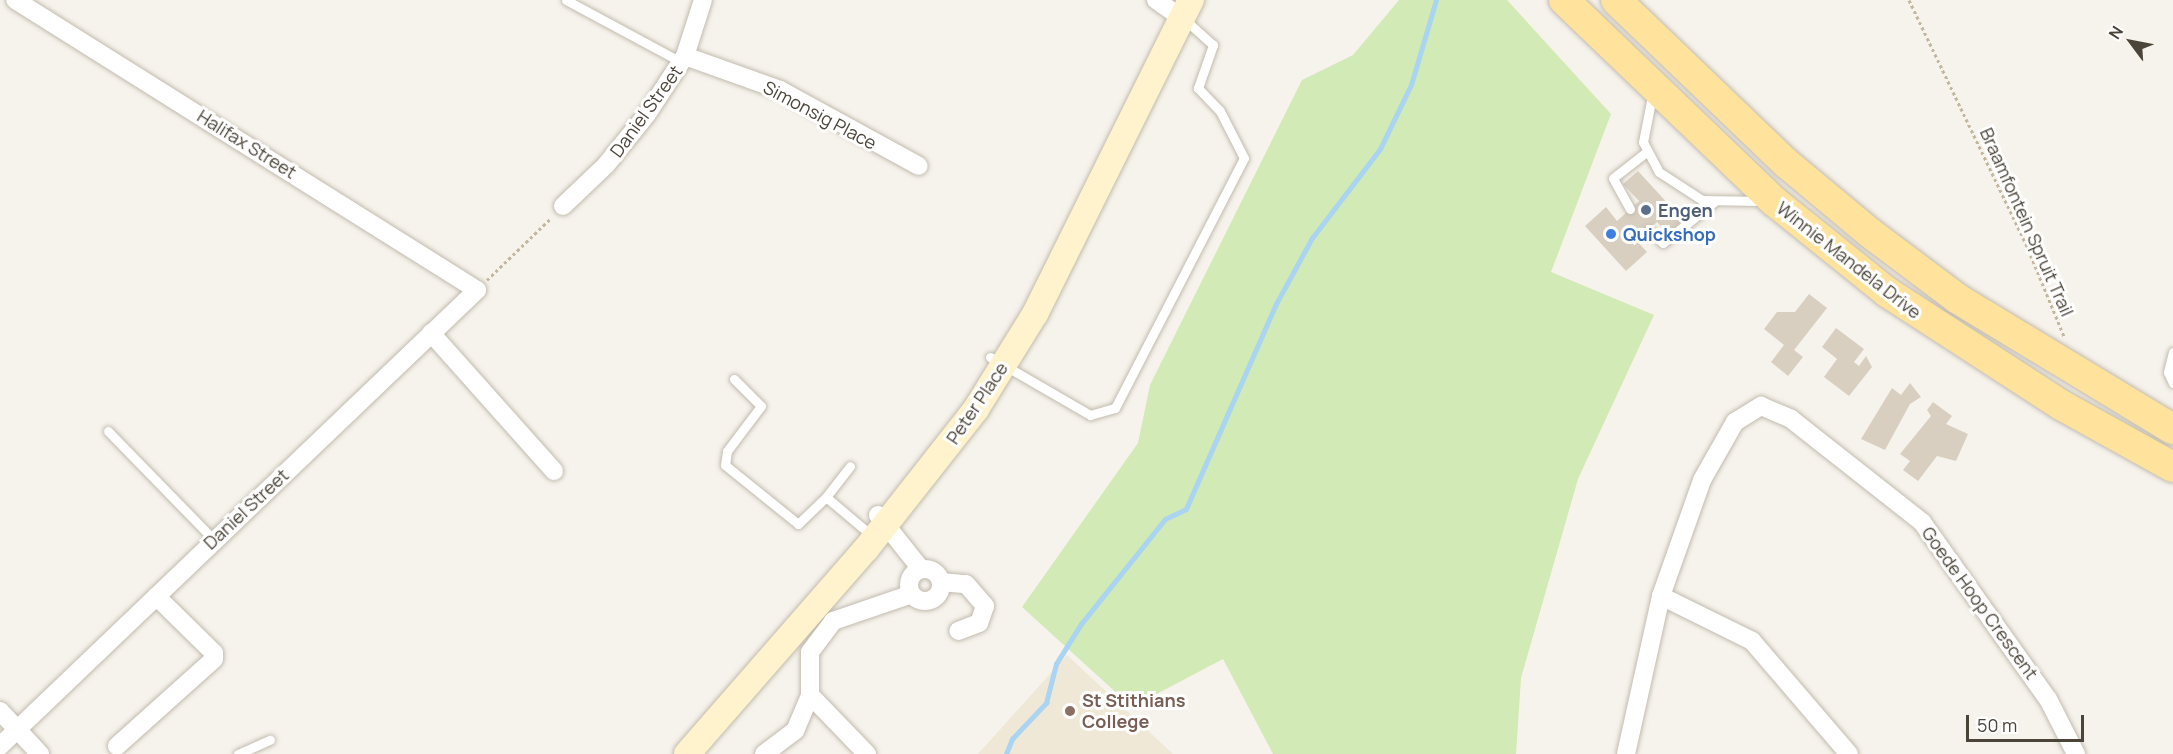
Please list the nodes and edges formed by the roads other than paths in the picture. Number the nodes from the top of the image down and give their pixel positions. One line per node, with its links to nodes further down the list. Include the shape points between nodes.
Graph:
1 (15, 0): 16 (street, Halifax Street)
2 (566, 0): 7 (lane)
3 (703, 0): 7 (street, Daniel Street)
4 (1564, 0): 8 (main road, Winnie Mandela Drive)
5 (1616, 0): 22 (main road, Winnie Mandela Drive, via 1786,163 1870,233 1958,299)
6 (1173, 6): 19 (main road, Peter Place, via 1035,314); 19 (lane, via 1213,45 1198,88 1243,150 1234,181 1115,408 1090,415)
7 (683, 59): 10 (street, Simonsig Place, via 780,90); 13 (street, Daniel Street, via 626,143)
8 (1654, 86): 9 (lane); 12 (main road, Winnie Mandela Drive)
9 (1645, 153): 11 (lane, via 1680,189); 14 (lane, via 1613,178)
10 (919, 166)
11 (1715, 201): 12 (lane); 15 (lane, via 1663,243)
12 (1775, 201): 25 (main road, Winnie Mandela Drive, via 1932,326)
13 (563, 206)
14 (1630, 210)
15 (1649, 230)
16 (477, 290): 17 (street, Daniel Street)
17 (431, 333): 26 (street); 29 (street, Daniel Street)
18 (2173, 352): 21 (lane, via 2168,372)
19 (997, 361): 28 (main road, Peter Place)
20 (734, 379): 27 (lane, via 762,406 727,451 725,465 798,524)
21 (2173, 383)
22 (2173, 429)
23 (108, 431): 29 (lane)
24 (850, 466): 27 (lane)
25 (2173, 467)
26 (554, 471)
27 (826, 497): 28 (lane)
28 (877, 522): 30 (street); 46 (main road, Peter Place); 47 (main road, Peter Place)
29 (213, 539): 33 (street, Daniel Street)
30 (921, 569): 31 (street, via 934,571); 32 (street, via 910,579)
31 (941, 582): 32 (street, via 931,600); 35 (street, via 966,584 985,606 979,623)
32 (912, 594): 36 (street, via 853,612 820,634 806,674)
33 (156, 596): 39 (street, Daniel Street); 43 (street, via 214,652 214,659)
34 (1660, 596): 50 (street, Goede Hoop Crescent); 51 (street, via 1752,640); 52 (street, Goede Hoop Crescent, via 1721,441 1751,408 1771,408 1922,522 2048,699)
35 (958, 631)
36 (810, 695): 38 (street); 40 (street)
37 (0, 711): 39 (street)
38 (829, 720): 40 (street); 49 (street)
39 (16, 730): 42 (street, Daniel Street); 44 (street)
40 (795, 731): 48 (street)
41 (270, 740): 45 (lane)
42 (0, 746)
43 (117, 746)
44 (40, 754)
45 (238, 754)
46 (676, 754)
47 (687, 754)
48 (764, 754)
49 (867, 754)
50 (1626, 754)
51 (1850, 754)
52 (2076, 754)

